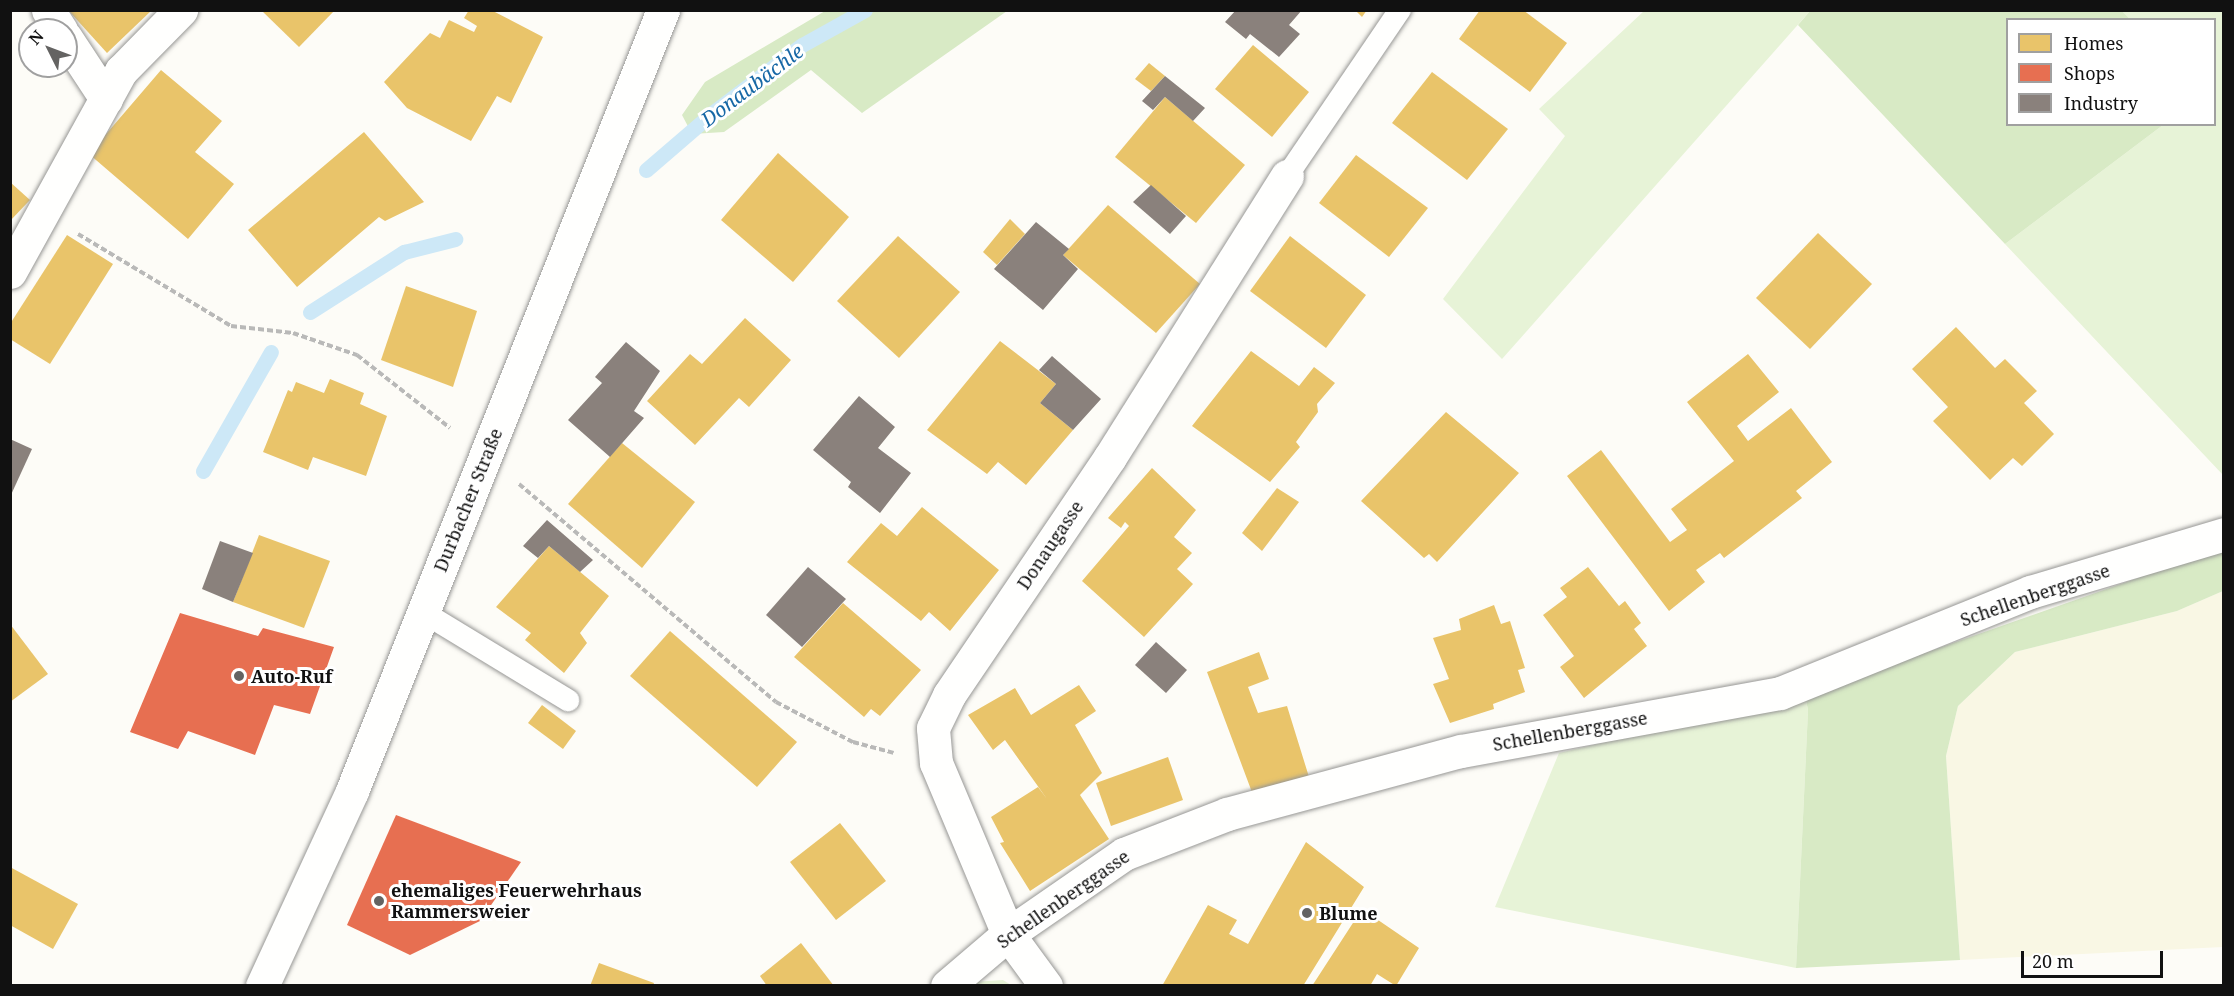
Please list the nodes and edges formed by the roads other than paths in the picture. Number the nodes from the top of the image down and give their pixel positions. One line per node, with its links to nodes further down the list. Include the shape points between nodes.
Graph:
1 (181, 10): 5 (street, via 121,72)
2 (663, 10): 9 (street, Durbacher Straße)
3 (1400, 10): 6 (lane)
4 (78, 56): 5 (street)
5 (106, 99): 7 (street)
6 (1287, 176): 11 (street, Donaugasse, via 1110,457 949,694 933,728 936,764)
7 (10, 272)
8 (2223, 534): 11 (street, Schellenberggasse, via 2030,592 1780,693 1461,751 1227,814 1124,854)
9 (423, 612): 10 (lane); 12 (street, Durbacher Straße, via 352,791)
10 (567, 700)
11 (1008, 934): 13 (street, Schellenberggasse); 14 (street, Donaugasse)
12 (262, 986)
13 (947, 986)
14 (1046, 986)

